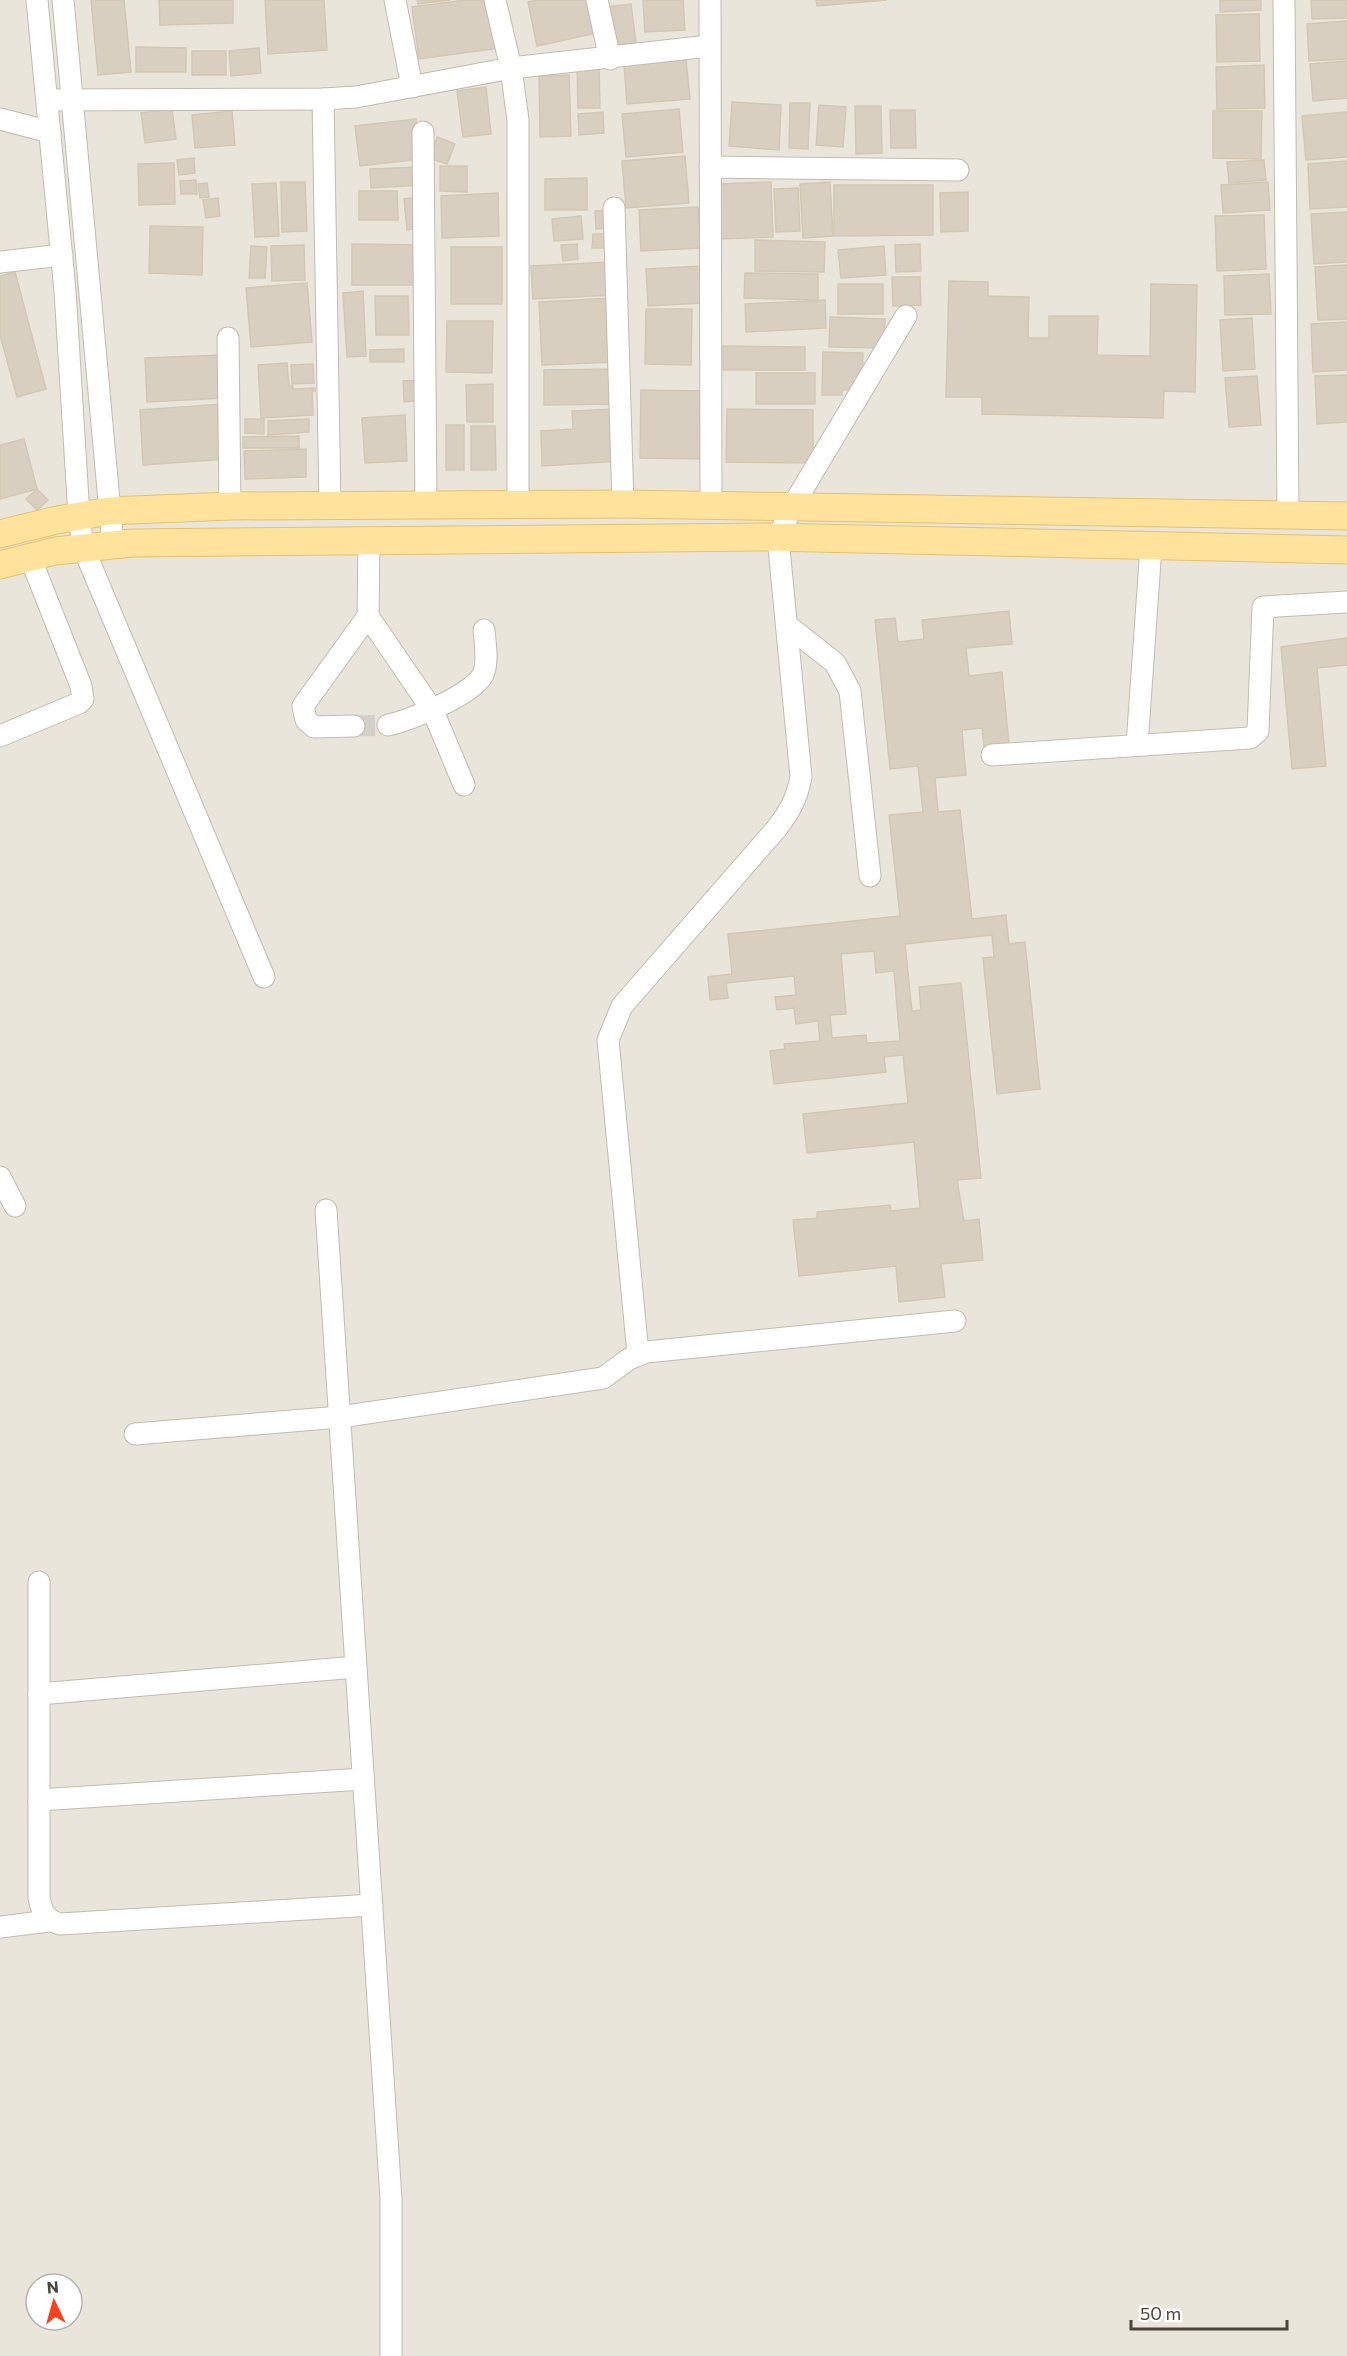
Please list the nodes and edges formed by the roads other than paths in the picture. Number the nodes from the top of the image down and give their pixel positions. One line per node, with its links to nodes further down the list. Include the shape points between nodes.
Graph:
1 (37, 0): 14 (street)
2 (63, 0): 12 (street)
3 (395, 0): 11 (street)
4 (495, 0): 10 (street)
5 (597, 0): 9 (street)
6 (710, 0): 8 (street)
7 (1284, 0): 33 (street)
8 (709, 46): 9 (street); 18 (street)
9 (610, 59): 10 (street)
10 (511, 68): 11 (street); 26 (street, via 518,120)
11 (412, 87): 13 (street)
12 (74, 98): 13 (street); 14 (street); 32 (street)
13 (322, 99): 28 (street)
14 (47, 100): 16 (street)
15 (0, 119): 16 (street)
16 (50, 132): 21 (street)
17 (423, 132): 29 (street)
18 (710, 167): 19 (street); 30 (street)
19 (958, 170)
20 (615, 208): 25 (street)
21 (62, 255): 22 (street); 34 (street)
22 (0, 262)
23 (906, 316): 31 (street)
24 (228, 338): 27 (street)
25 (623, 504): 26 (main road); 30 (main road)
26 (518, 505): 29 (main road)
27 (231, 506): 28 (main road); 32 (main road)
28 (330, 506): 29 (main road)
29 (426, 506)
30 (711, 506): 31 (main road)
31 (792, 507): 33 (main road); 37 (street)
32 (108, 511): 34 (main road); 39 (street)
33 (1288, 515): 35 (main road)
34 (79, 516): 36 (main road); 40 (street)
35 (1347, 516)
36 (0, 534)
37 (778, 537): 38 (main road); 41 (main road); 47 (street)
38 (369, 541): 39 (main road); 46 (street)
39 (113, 544): 40 (main road)
40 (84, 547): 43 (main road); 57 (street)
41 (1151, 547): 42 (main road); 53 (street)
42 (1347, 550)
43 (30, 557): 44 (main road); 52 (street, via 83,699)
44 (0, 565)
45 (1347, 602): 53 (street, via 1263,607 1255,735)
46 (368, 616): 49 (street); 51 (street, via 303,706 306,720 314,727)
47 (787, 625): 56 (street, via 835,663 850,691); 62 (street, via 801,777 795,801 777,828 622,1006 608,1040)
48 (484, 630): 49 (street, via 482,676)
49 (433, 711): 50 (street); 55 (street)
50 (388, 725)
51 (354, 726)
52 (0, 736)
53 (1137, 745): 54 (street)
54 (992, 755)
55 (464, 786)
56 (870, 876)
57 (264, 976)
58 (0, 1177): 59 (street)
59 (15, 1206)
60 (326, 1210): 63 (street)
61 (955, 1321): 62 (street)
62 (638, 1354): 63 (street, via 603,1378)
63 (340, 1417): 64 (street); 66 (street)
64 (135, 1434)
65 (39, 1582): 67 (street)
66 (356, 1667): 67 (street); 68 (street)
67 (39, 1694): 69 (street)
68 (363, 1779): 69 (street); 70 (street)
69 (39, 1800): 71 (street, via 39,1898)
70 (372, 1905): 71 (street, via 60,1924); 73 (street, via 391,2199)
71 (49, 1921): 72 (street)
72 (0, 1927)
73 (391, 2356)

